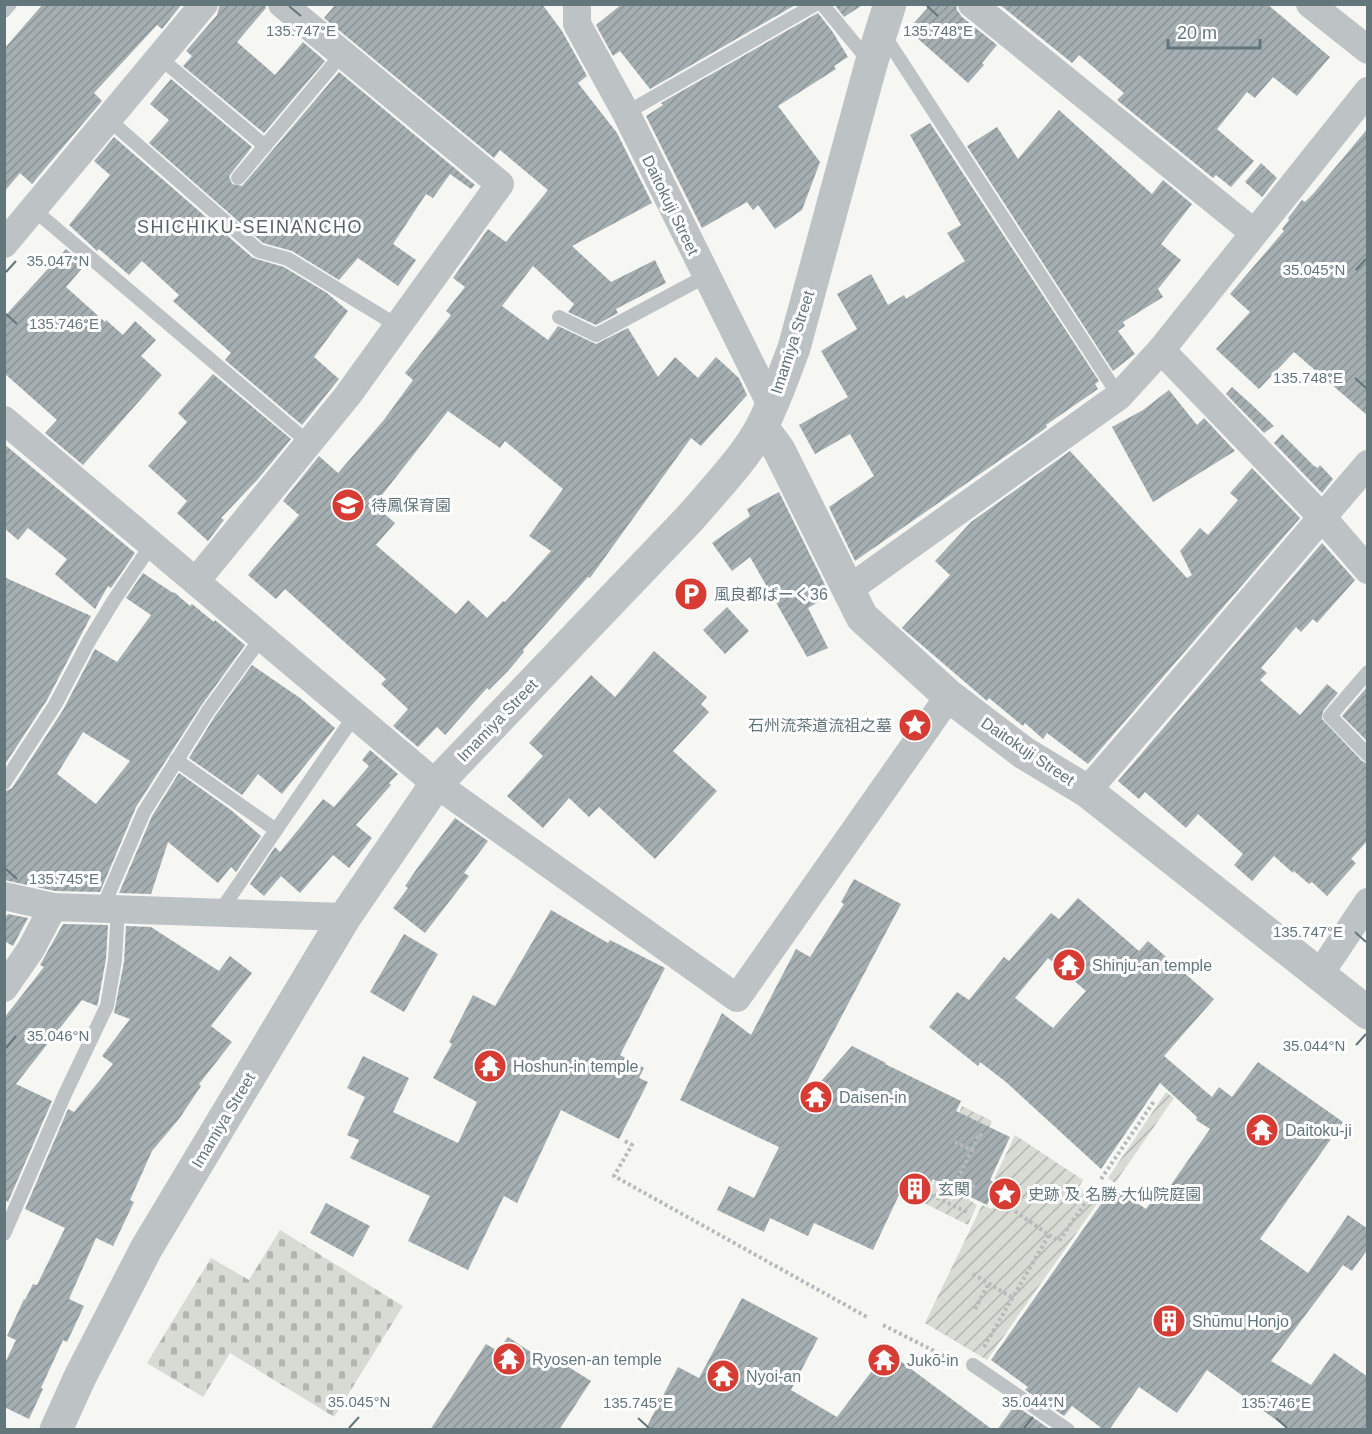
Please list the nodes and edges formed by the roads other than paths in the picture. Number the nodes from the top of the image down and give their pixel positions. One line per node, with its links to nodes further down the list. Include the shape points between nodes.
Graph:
1 (10, 4): 9 (lane)
2 (204, 4): 13 (street)
3 (282, 4): 12 (street)
4 (577, 4): 16 (street, Daitokuji Street, via 577,24)
5 (816, 4): 16 (lane)
6 (822, 4): 14 (lane)
7 (972, 4): 21 (street)
8 (1310, 4): 11 (street)
9 (4, 11)
10 (886, 18): 14 (street, Imamiya Street); 27 (lane)
11 (1368, 50)
12 (342, 54): 18 (lane); 25 (street, via 500,184)
13 (160, 58): 17 (street); 18 (lane)
14 (871, 64): 28 (street, Imamiya Street, via 794,348)
15 (1368, 91): 21 (street)
16 (626, 113): 23 (street, Daitokuji Street)
17 (108, 119): 20 (street); 25 (lane, via 259,250 288,259)
18 (265, 146): 19 (lane)
19 (237, 178)
20 (33, 209): 22 (street); 30 (lane)
21 (1254, 232): 26 (street)
22 (4, 244)
23 (706, 276): 24 (lane, via 596,335); 28 (street, Daitokuji Street)
24 (559, 317)
25 (398, 326): 30 (street)
26 (1161, 350): 27 (street); 32 (street)
27 (1119, 396): 36 (street)
28 (767, 416): 36 (street, Daitokuji Street, via 779,450); 44 (street, Imamiya Street, via 722,481 691,517)
29 (4, 420): 33 (street)
30 (309, 443): 35 (street)
31 (1368, 464): 32 (street)
32 (1322, 517): 34 (street); 45 (street)
33 (152, 544): 35 (street); 43 (lane)
34 (1368, 570)
35 (196, 582): 37 (street)
36 (849, 589): 39 (street, Daitokuji Street, via 862,617)
37 (262, 637): 40 (street); 42 (lane)
38 (1368, 672): 41 (lane, via 1330,716)
39 (949, 696): 44 (street, via 737,998); 45 (street, Daitokuji Street, via 1024,753)
40 (355, 715): 44 (street); 46 (lane)
41 (1368, 755)
42 (176, 760): 46 (lane); 50 (lane, via 144,812)
43 (5, 782)
44 (436, 784): 52 (street, Imamiya Street)
45 (1087, 791): 53 (street, Daitokuji Street)
46 (276, 830): 51 (lane)
47 (4, 897): 49 (street)
48 (1368, 902): 53 (street)
49 (53, 907): 50 (street); 54 (street)
50 (110, 909): 51 (street); 56 (lane, via 115,960 107,1005)
51 (219, 913): 52 (street)
52 (345, 917): 58 (street, Imamiya Street, via 146,1249)
53 (1319, 975): 55 (street, Daitokuji Street)
54 (4, 988)
55 (1368, 1013)
56 (4, 1234)
57 (973, 1365): 59 (lane)
58 (56, 1430)
59 (1068, 1430)

